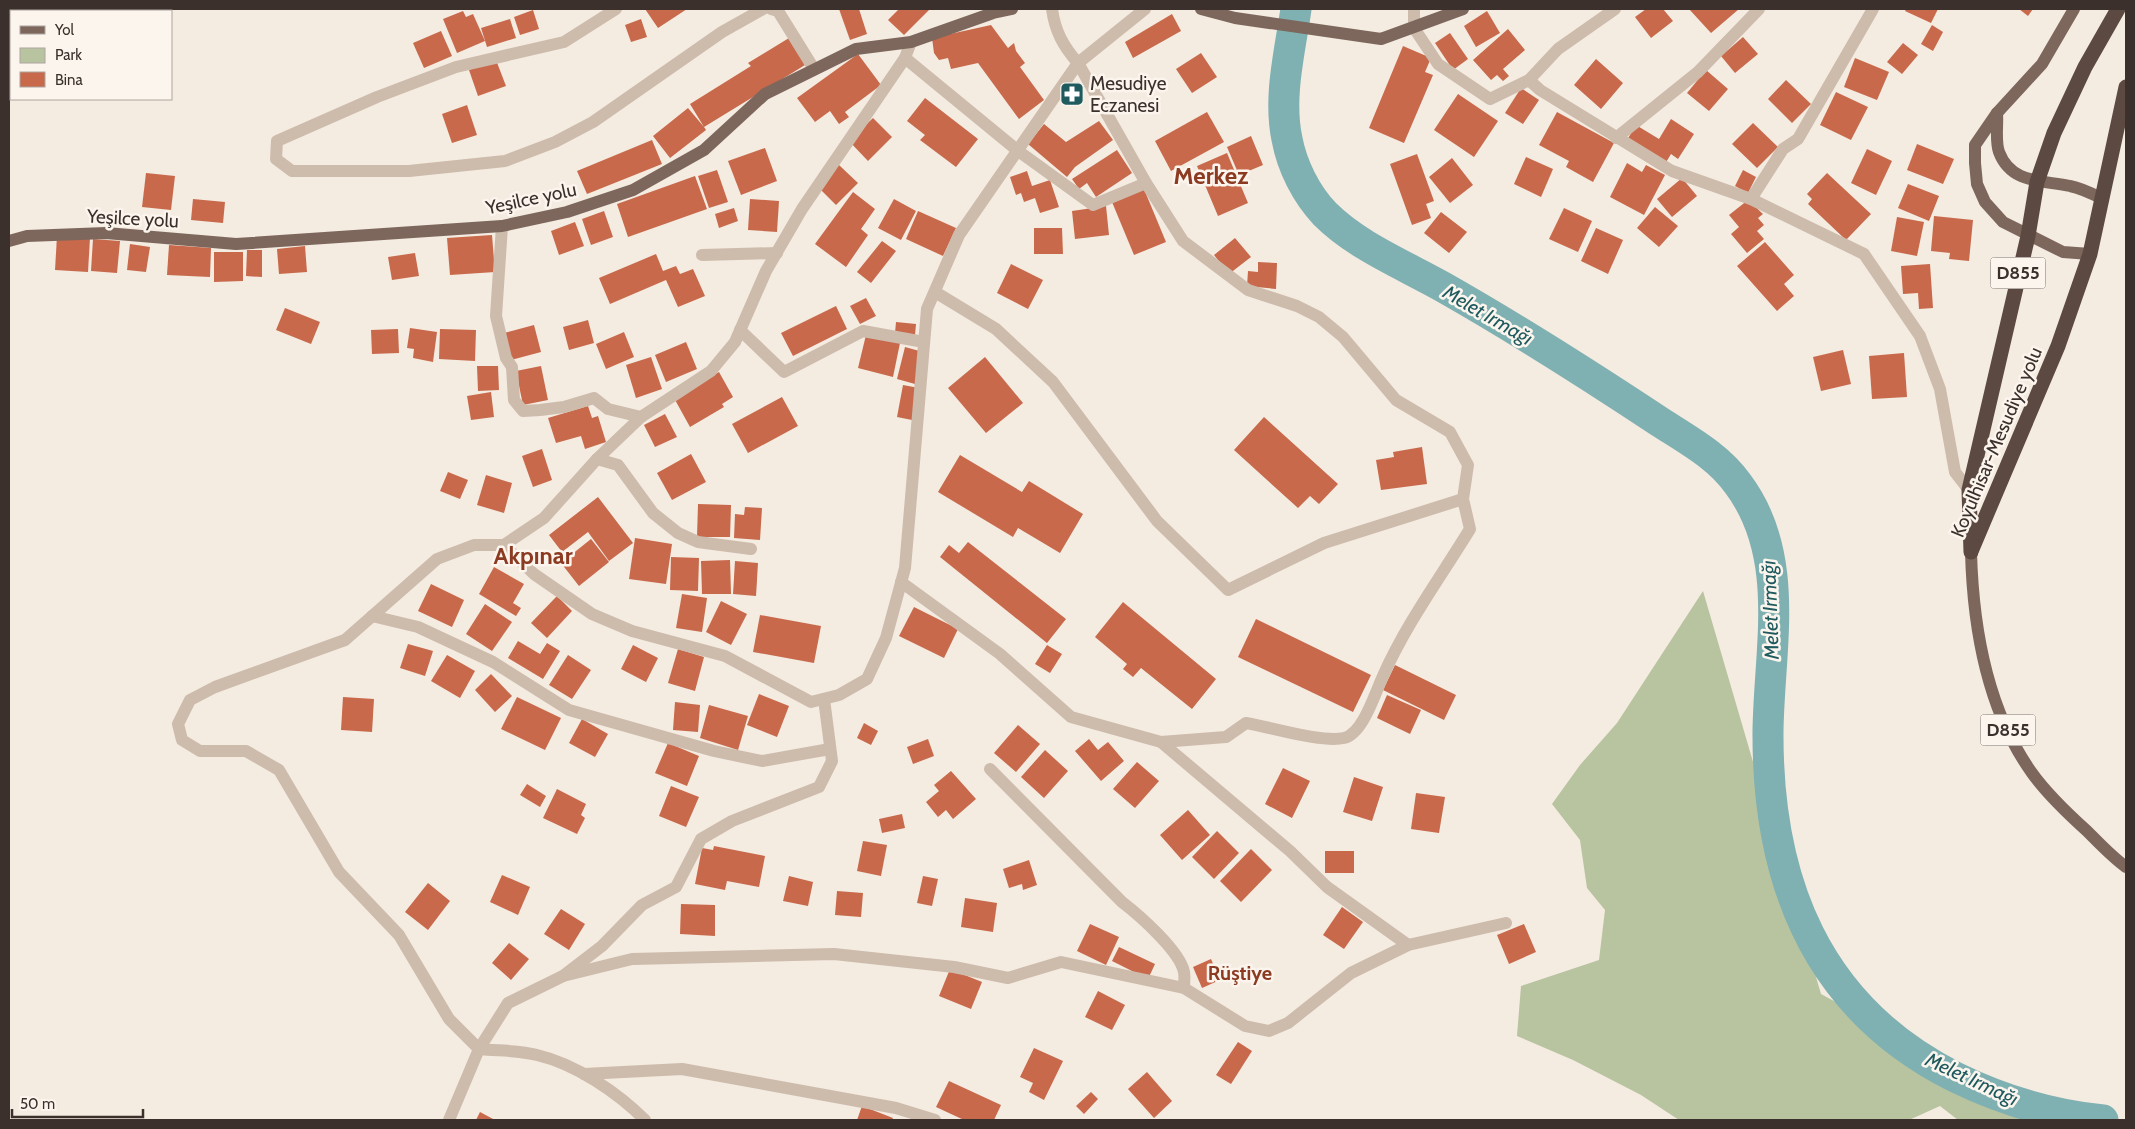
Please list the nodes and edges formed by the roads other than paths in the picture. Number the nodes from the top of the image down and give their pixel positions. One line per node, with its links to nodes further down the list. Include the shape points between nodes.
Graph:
1 (616, 9): 2 (street, via 564,42 456,67 277,141 276,159 292,171 409,171 505,160 555,142 593,122 722,32)
2 (763, 9)
3 (1012, 9): 15 (main road, Yeşilce yolu)
4 (1052, 9): 19 (street, via 1054,27)
5 (1145, 9): 19 (street)
6 (1201, 9): 16 (main road, via 1235,18 1381,38)
7 (1414, 9): 16 (street)
8 (1462, 9): 16 (main road)
9 (1615, 9): 21 (street, via 1558,49)
10 (1759, 9): 24 (street, via 1698,72)
11 (1873, 9): 28 (street, via 1798,139 1783,149)
12 (2074, 9): 23 (main road, via 2042,64)
13 (2118, 9): 26 (highway, Koyulhisar-Mesudiye yolu / D855, via 2077,83 2054,133)
14 (777, 10): 20 (street)
15 (992, 11): 17 (main road, Yeşilce yolu)
16 (1414, 28): 21 (street, via 1438,64 1490,99)
17 (911, 42): 18 (street); 20 (main road, Yeşilce yolu, via 856,49)
18 (905, 58): 25 (street); 33 (street, via 802,209)
19 (1078, 63): 25 (street); 27 (street)
20 (814, 70): 30 (main road, Yeşilce yolu, via 765,94 704,150 633,190 567,212)
21 (1529, 80): 24 (street)
22 (2126, 87): 29 (highway, Koyulhisar-Mesudiye yolu / D855)
23 (1997, 113): 26 (main road, via 1999,150 2007,168); 31 (main road, via 1975,146 1977,184 1984,202 2003,222)
24 (1616, 138): 28 (street, via 1672,171)
25 (1017, 150): 27 (street, via 1094,205); 36 (street, via 959,235)
26 (2037, 182): 29 (main road, via 2072,186); 31 (highway, Koyulhisar-Mesudiye yolu / D855)
27 (1146, 183): 42 (street, via 1182,241 1248,290 1319,316 1344,337 1396,400 1450,432 1468,465)
28 (1752, 199): 41 (street, via 1864,254 1920,336 1940,389 1955,472)
29 (2103, 199): 34 (highway, Koyulhisar-Mesudiye yolu / D855)
30 (502, 226): 32 (main road, Yeşilce yolu, via 236,244 106,233 27,236); 39 (street, via 496,316 506,358 512,367 514,400 518,406 523,411 564,408 594,398 608,408)
31 (2028, 236): 34 (main road, via 2063,252); 41 (highway, Koyulhisar-Mesudiye yolu / D855)
32 (9, 241)
33 (777, 253): 35 (street); 37 (street)
34 (2090, 254): 45 (highway, Koyulhisar-Mesudiye yolu / D855, via 2058,346)
35 (702, 256)
36 (935, 292): 38 (street, via 927,309); 42 (street, via 996,329 1053,382 1157,521 1228,590 1324,543)
37 (740, 330): 38 (street, via 784,372 863,331); 39 (street, via 711,371)
38 (924, 342): 46 (street, via 905,568)
39 (641, 417): 40 (street)
40 (598, 458): 43 (street, via 544,518); 44 (street, via 618,465 653,513 678,533 698,542)
41 (1969, 490): 45 (highway, Koyulhisar-Mesudiye yolu / D855)
42 (1463, 499): 49 (street, via 1470,529 1396,646 1353,735 1343,739 1323,739 1246,723 1226,737)
43 (504, 545): 47 (street, via 474,545 437,559); 48 (street, via 534,574 592,614 632,631 725,656 811,702)
44 (751, 549)
45 (1971, 552): 52 (main road, D855, via 1972,587 1987,677 2001,718 2038,780 2063,810)
46 (901, 582): 48 (street, via 886,638 867,679 839,695); 49 (street, via 1000,654 1072,717)
47 (372, 616): 50 (street, via 418,627 493,662 569,710 714,751 762,761); 57 (street, via 345,640 215,687 190,700 178,724 182,740 200,751 246,751 279,770 339,872 399,935 450,1019)
48 (824, 699): 50 (street)
49 (1161, 742): 54 (street, via 1290,851 1327,887)
50 (830, 749): 55 (street, via 832,761 819,788 732,821 701,839 676,887 642,905 602,946)
51 (990, 769): 56 (street, via 1122,902 1146,921 1176,956 1184,971)
52 (2126, 867)
53 (1506, 922): 54 (street)
54 (1408, 945): 56 (street, via 1351,973 1288,1023 1269,1031 1245,1026)
55 (563, 976): 56 (street, via 632,959 834,954 954,967 1008,978 1061,962); 57 (street, via 508,1003)
56 (1184, 988)
57 (479, 1049): 58 (street, via 537,1055); 59 (street)
58 (584, 1074): 60 (street, via 624,1100); 61 (street, via 682,1069 887,1106)
59 (449, 1120)
60 (645, 1120)
61 (935, 1120)

